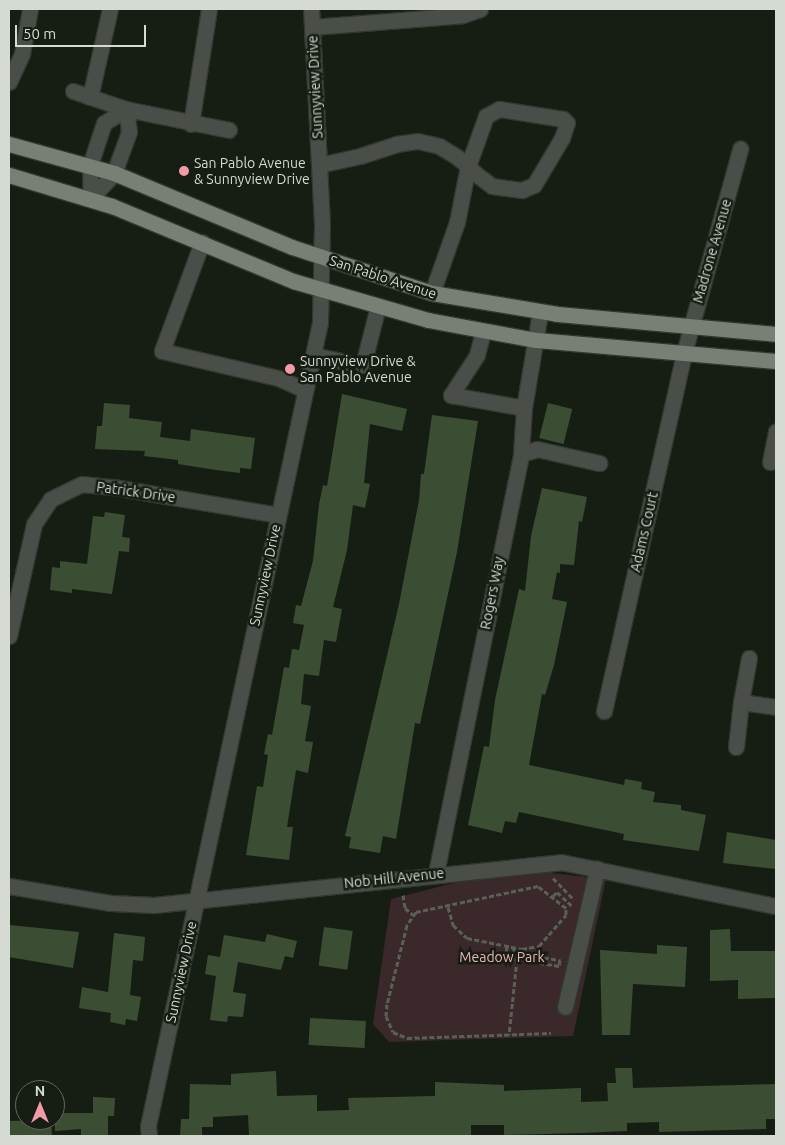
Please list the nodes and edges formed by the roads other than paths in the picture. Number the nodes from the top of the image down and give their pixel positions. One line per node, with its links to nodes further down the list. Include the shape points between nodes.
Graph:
1 (30, 9): 7 (street, via 22,54)
2 (110, 9): 9 (street, via 100,66)
3 (209, 9): 11 (street)
4 (311, 9): 6 (street, Sunnyview Drive)
5 (480, 9): 6 (street, via 463,15)
6 (312, 27): 16 (street, Sunnyview Drive)
7 (9, 82)
8 (73, 91): 9 (street)
9 (90, 97): 10 (street)
10 (126, 109): 11 (street); 15 (street, via 104,123); 18 (street, via 130,132)
11 (191, 124): 12 (street)
12 (229, 130)
13 (9, 144): 15 (main road, San Pablo Avenue)
14 (740, 149): 27 (street, Madrone Avenue)
15 (90, 165): 18 (main road, San Pablo Avenue); 20 (street)
16 (319, 165): 17 (street, via 418,141 438,146); 22 (street, Sunnyview Drive)
17 (468, 166): 17 (street, via 492,186 522,190 534,185 562,138 567,123 563,119 493,111 486,116); 24 (street, via 457,222)
18 (114, 173): 20 (street); 22 (main road, San Pablo Avenue)
19 (9, 175): 20 (main road, San Pablo Avenue)
20 (91, 198): 21 (main road, San Pablo Avenue)
21 (202, 242): 23 (main road, San Pablo Avenue); 36 (street, via 162,351 278,378)
22 (321, 257): 23 (street, Sunnyview Drive); 24 (main road, San Pablo Avenue)
23 (321, 289): 25 (main road, San Pablo Avenue); 32 (street, Sunnyview Drive, via 320,322)
24 (432, 293): 26 (main road, San Pablo Avenue)
25 (378, 306): 28 (main road, San Pablo Avenue); 35 (street)
26 (540, 312): 27 (main road, San Pablo Avenue); 30 (street, Rogers Way)
27 (691, 326): 29 (main road, San Pablo Avenue); 31 (street, Madrone Avenue)
28 (483, 332): 30 (main road, San Pablo Avenue); 37 (street, via 477,355 452,395)
29 (776, 334)
30 (536, 340): 31 (main road, San Pablo Avenue); 37 (street, Rogers Way)
31 (684, 353): 33 (main road, San Pablo Avenue); 47 (street, Adams Court)
32 (313, 355): 34 (street); 36 (street, Sunnyview Drive)
33 (776, 361)
34 (345, 362)
35 (363, 365)
36 (305, 390): 42 (street, Sunnyview Drive)
37 (524, 408): 39 (street, Rogers Way)
38 (776, 432): 40 (street)
39 (520, 454): 41 (street, via 537,448); 50 (street, Rogers Way)
40 (770, 462)
41 (599, 463)
42 (278, 514): 43 (street, Patrick Drive, via 82,484 51,499 34,524); 52 (street, Sunnyview Drive)
43 (9, 636)
44 (749, 658): 45 (street)
45 (741, 702): 46 (street); 48 (street)
46 (776, 707)
47 (604, 711)
48 (736, 748)
49 (597, 869): 50 (street, Nob Hill Avenue, via 553,863); 53 (street, Nob Hill Avenue); 54 (street)
50 (436, 873): 52 (street, Nob Hill Avenue)
51 (9, 886): 52 (street, Nob Hill Avenue, via 112,903 154,904)
52 (196, 899): 55 (street, Sunnyview Drive)
53 (776, 906)
54 (565, 1007)
55 (149, 1136)

